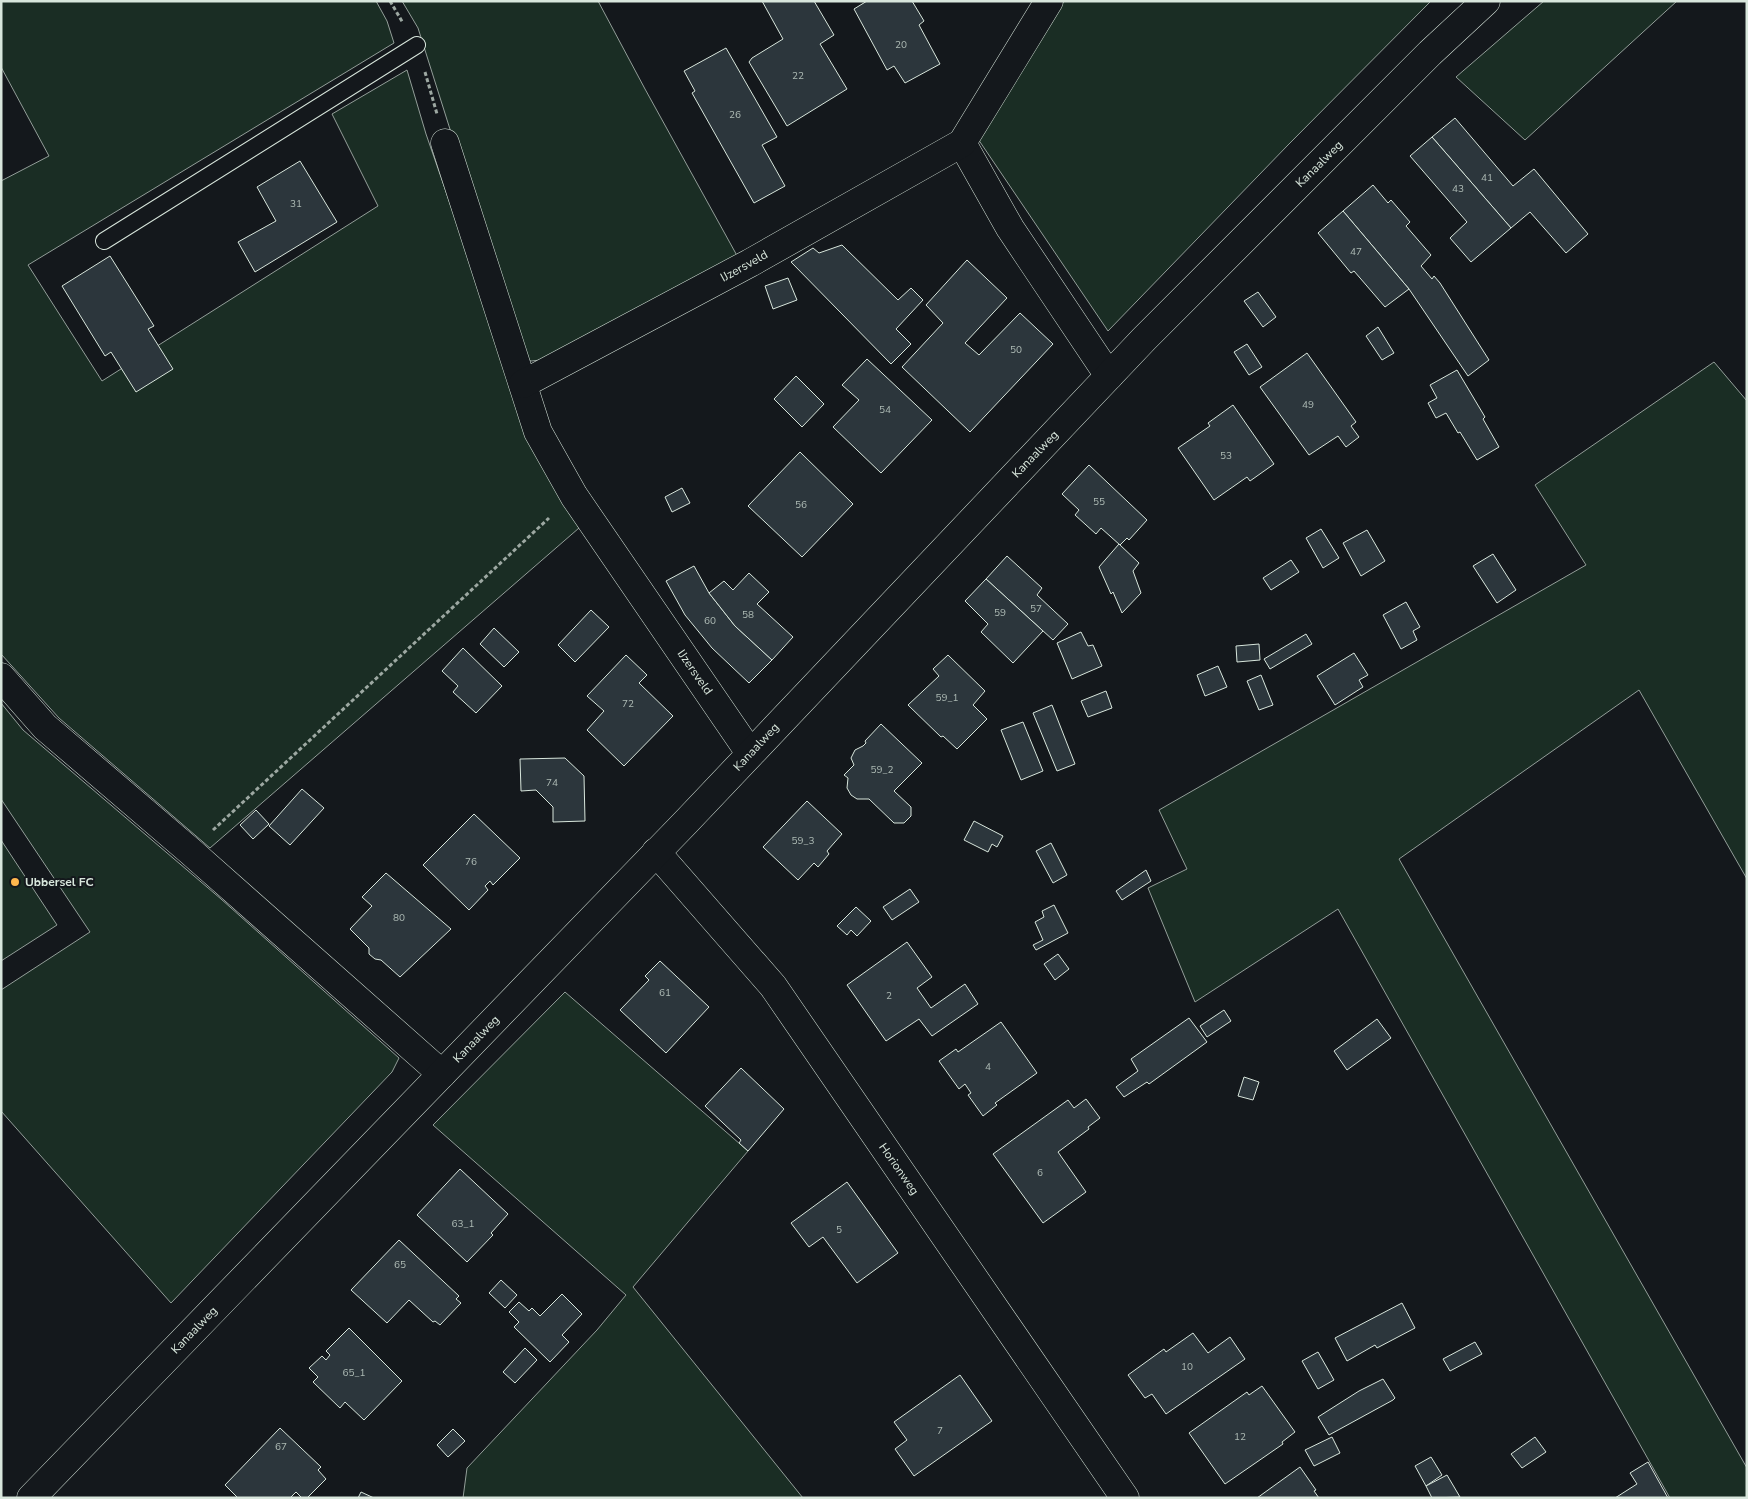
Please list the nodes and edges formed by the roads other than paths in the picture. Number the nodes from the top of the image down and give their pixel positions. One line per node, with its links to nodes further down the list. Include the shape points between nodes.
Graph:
1 (1049, 1): 5 (street, IJzersveld)
2 (1486, 1): 7 (street, Kanaalweg, via 1430,53)
3 (417, 45): 6 (lane)
4 (445, 143): 8 (street, IJzersveld)
5 (962, 143): 7 (street, via 1010,228); 8 (street, IJzersveld, via 750,263)
6 (104, 241)
7 (1109, 376): 10 (street, Kanaalweg)
8 (523, 384): 10 (street, IJzersveld, via 538,432 574,496)
9 (1, 677): 12 (street, via 45,727 190,850)
10 (750, 752): 11 (street, Kanaalweg)
11 (656, 852): 12 (street, Kanaalweg); 14 (street, Horionweg, via 773,986)
12 (442, 1074): 13 (street, Kanaalweg)
13 (31, 1498)
14 (1125, 1498)

